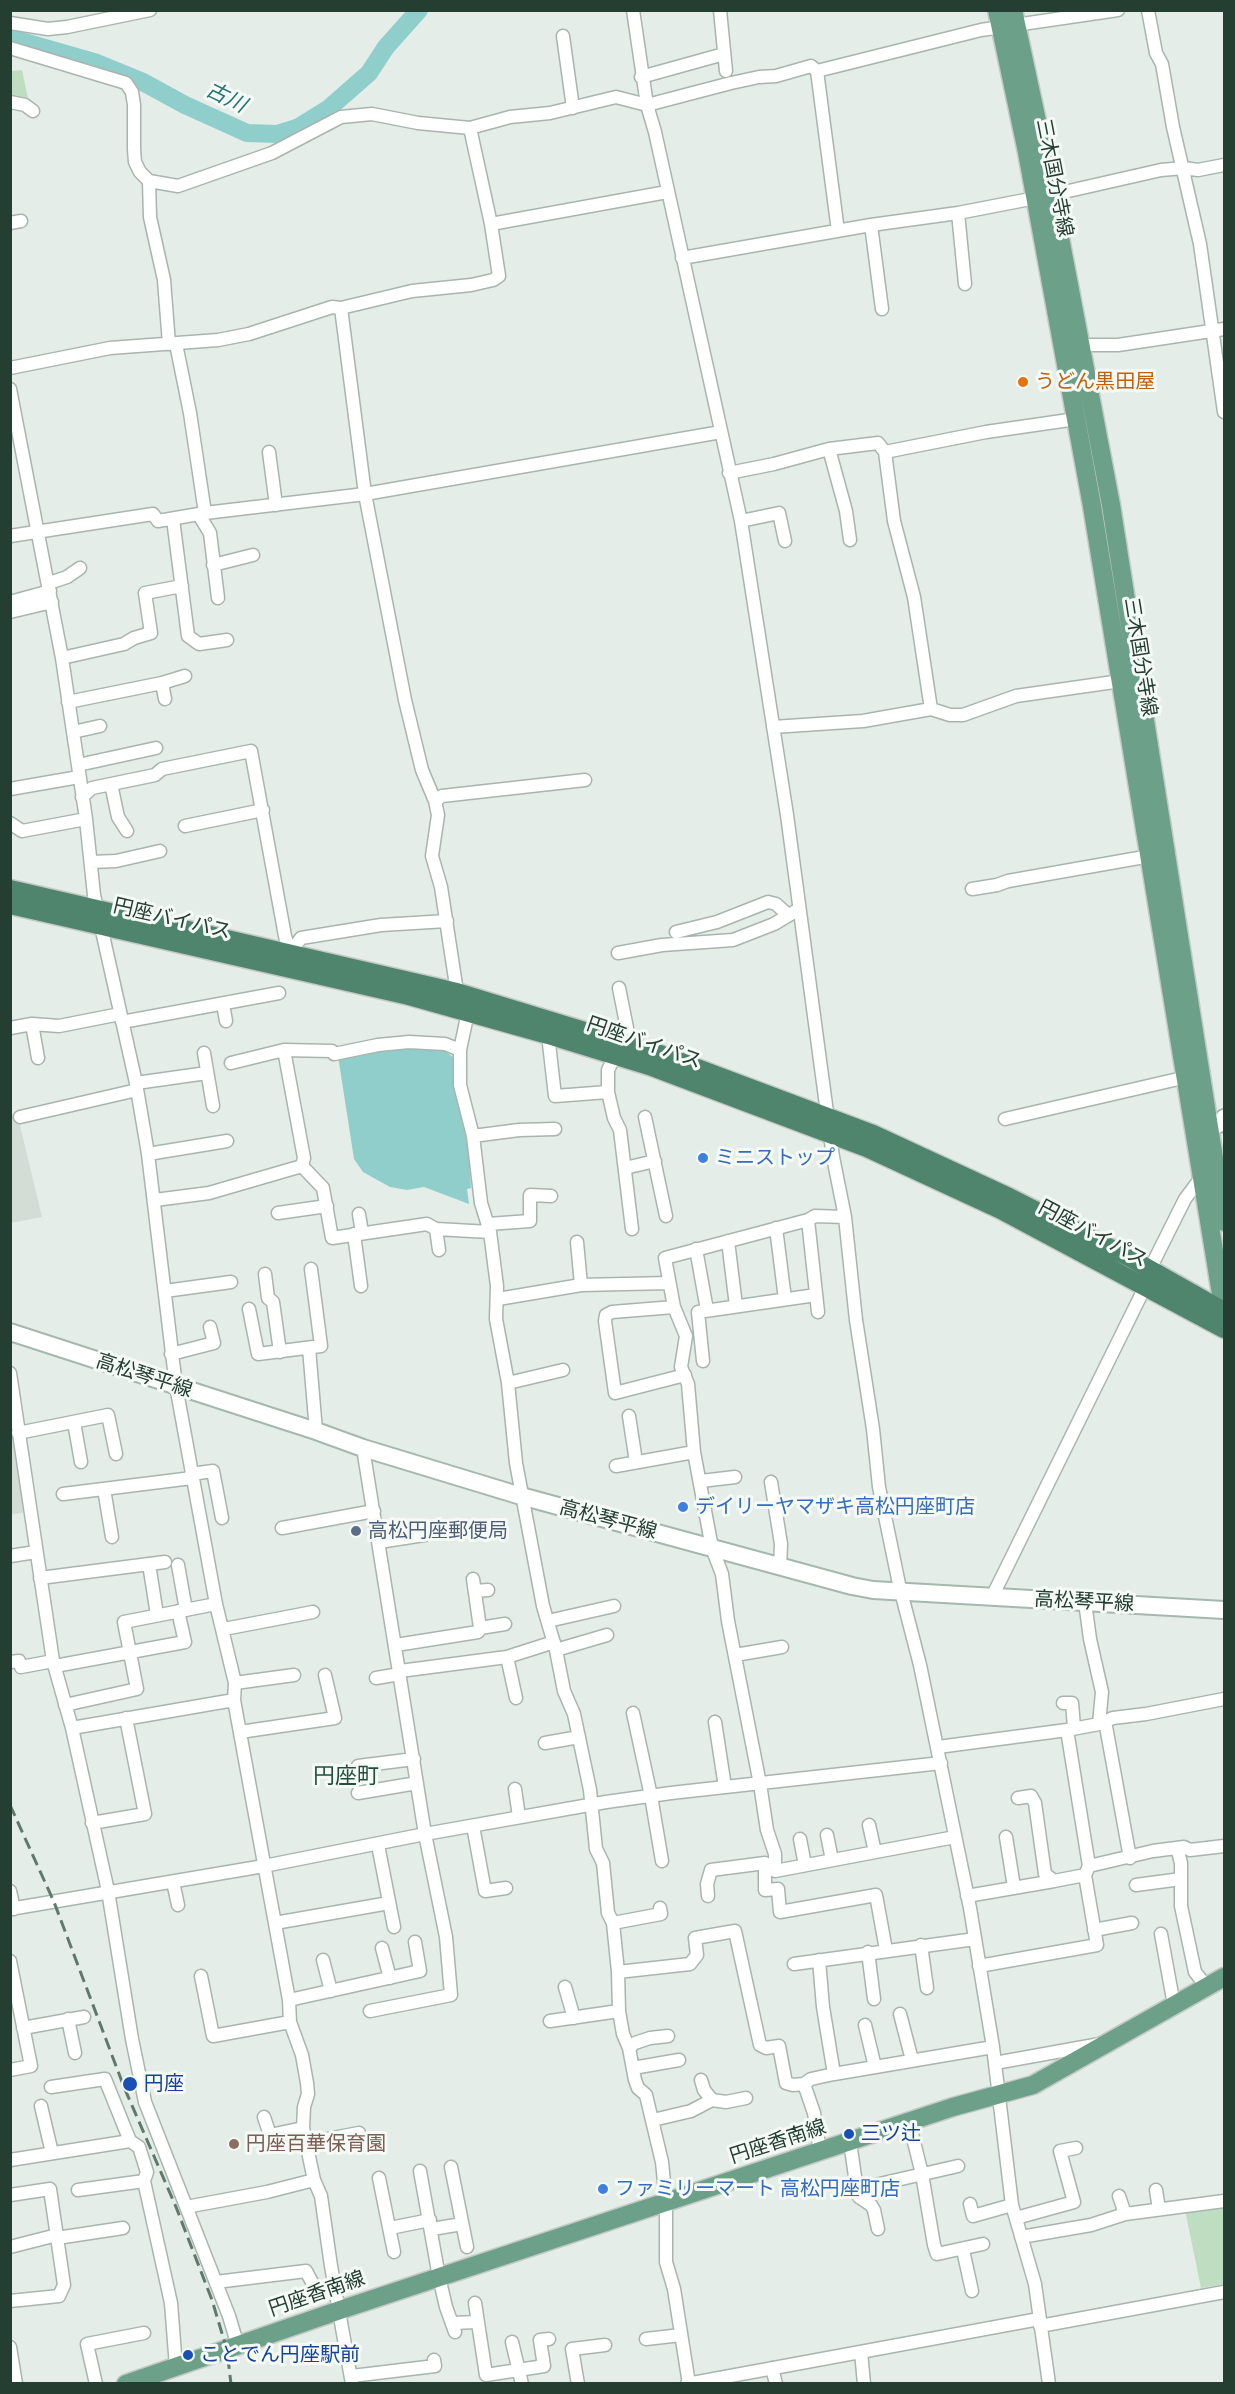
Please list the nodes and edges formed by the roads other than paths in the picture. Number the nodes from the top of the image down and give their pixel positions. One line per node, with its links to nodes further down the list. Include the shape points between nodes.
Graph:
1 (150, 10): 6 (street)
2 (633, 10): 14 (street)
3 (720, 10): 11 (street)
4 (1118, 10): 7 (street)
5 (1148, 10): 21 (street)
6 (114, 14): 8 (street, via 48,29)
7 (1007, 19): 13 (street, via 981,30); 24 (main road, 三木国分寺線)
8 (10, 23)
9 (563, 36): 17 (street)
10 (10, 48): 22 (street, via 126,83 134,105 135,162)
11 (724, 54): 12 (street); 14 (street)
12 (726, 71)
13 (817, 71): 16 (street, via 811,66); 28 (street)
14 (641, 77): 16 (street)
15 (10, 102): 18 (street)
16 (647, 105): 17 (street, via 616,97); 23 (street)
17 (573, 108): 19 (street, via 510,117)
18 (33, 111)
19 (470, 128): 22 (street, via 372,114 341,117 272,153 178,186); 26 (street)
20 (1224, 166): 21 (street)
21 (1184, 168): 24 (street); 34 (street, via 1200,244)
22 (149, 181): 35 (street, via 149,210)
23 (667, 192): 26 (street); 29 (street)
24 (1043, 196): 25 (street); 36 (main road, 三木国分寺線); 40 (main road, 三木国分寺線)
25 (958, 213): 27 (street); 30 (street)
26 (490, 224): 31 (street, via 499,276 493,280 412,291)
27 (871, 225): 28 (street); 32 (street)
28 (838, 231): 29 (street)
29 (682, 258): 41 (street)
30 (964, 284)
31 (341, 308): 35 (street, via 332,307 249,334); 46 (street)
32 (882, 309)
33 (1224, 330): 34 (street)
34 (1211, 331): 36 (street, via 1118,345); 39 (street)
35 (172, 344): 37 (street, via 92,351); 48 (street, via 190,413)
36 (1080, 345): 123 (main road, 三木国分寺線, via 1111,505)
37 (10, 368)
38 (10, 389): 51 (street)
39 (1224, 412)
40 (1076, 419): 44 (street); 66 (main road, 三木国分寺線)
41 (721, 432): 45 (street); 46 (street)
42 (830, 448): 44 (street, via 878,443); 45 (street); 53 (street)
43 (269, 452): 47 (street)
44 (885, 452): 70 (street, via 894,521 914,597)
45 (729, 472): 50 (street)
46 (365, 494): 47 (street); 80 (street, via 405,700 422,770)
47 (276, 505): 48 (street)
48 (202, 514): 49 (street); 56 (street, via 210,533)
49 (173, 519): 51 (street, via 158,521 153,514); 58 (street)
50 (741, 521): 54 (street, via 779,513); 72 (street)
51 (37, 533): 52 (street); 59 (street)
52 (10, 536)
53 (850, 540)
54 (784, 541)
55 (253, 555): 56 (street)
56 (213, 565): 60 (street)
57 (80, 568): 59 (street)
58 (182, 586): 63 (street, via 189,636 199,644); 64 (street, via 146,593 151,633 124,644)
59 (50, 592): 61 (street); 62 (street); 64 (street)
60 (218, 598)
61 (10, 602)
62 (10, 612)
63 (227, 640)
64 (62, 658): 69 (street)
65 (185, 676): 67 (street)
66 (1121, 681): 70 (street, via 1017,696 963,715); 87 (main road, 三木国分寺線)
67 (162, 683): 68 (street); 69 (street)
68 (165, 699)
69 (68, 702): 73 (street)
70 (931, 709): 72 (street, via 863,721)
71 (100, 726): 73 (street)
72 (774, 727): 92 (street)
73 (73, 732): 75 (street)
74 (156, 748): 75 (street)
75 (79, 771): 78 (street); 79 (street)
76 (585, 780): 80 (street, via 442,796)
77 (111, 784): 79 (street, via 92,788); 81 (street, via 251,751); 85 (street, via 118,817)
78 (10, 789)
79 (82, 798): 82 (street)
80 (435, 801): 94 (street, via 438,815 432,856)
81 (263, 810): 84 (street); 97 (street)
82 (86, 819): 83 (street, via 22,831); 88 (street)
83 (10, 823)
84 (185, 826)
85 (127, 831)
86 (160, 851): 88 (street)
87 (1150, 856): 90 (street); 115 (main road, 三木国分寺線)
88 (91, 862): 93 (street)
89 (10, 889): 93 (highway, 円座バイパス)
90 (972, 889)
91 (10, 905): 93 (highway, 円座バイパス)
92 (794, 912): 95 (street, via 768,902 717,922); 96 (street, via 733,940 662,945); 122 (street)
93 (98, 917): 97 (highway, 円座バイパス); 103 (street)
94 (447, 921): 97 (street, via 301,938); 99 (street)
95 (676, 932)
96 (618, 953)
97 (288, 960): 99 (highway, 円座バイパス); 102 (highway, 円座バイパス)
98 (619, 988): 108 (street, via 627,1028)
99 (457, 992): 102 (street); 108 (highway, 円座バイパス)
100 (279, 993): 101 (street)
101 (223, 1004): 103 (street); 104 (street)
102 (468, 1012): 107 (highway, 円座バイパス); 110 (street)
103 (121, 1018): 105 (street, via 59,1026); 116 (street)
104 (226, 1021)
105 (32, 1024): 106 (street); 112 (street)
106 (10, 1028)
107 (548, 1035): 108 (highway, 円座バイパス); 117 (street, via 555,1096)
108 (619, 1049): 117 (street, via 609,1070); 122 (highway, 円座バイパス, via 652,1067)
109 (284, 1050): 110 (street, via 334,1054 409,1042 445,1044); 113 (street); 129 (street)
110 (460, 1050): 125 (street, via 460,1085)
111 (204, 1053): 114 (street)
112 (38, 1058)
113 (231, 1063)
114 (207, 1073): 116 (street); 118 (street)
115 (1187, 1077): 121 (street); 123 (main road, 三木国分寺線)
116 (136, 1087): 119 (street); 127 (street)
117 (608, 1092): 130 (street, via 620,1130)
118 (213, 1106)
119 (20, 1117)
120 (645, 1117): 128 (street)
121 (1005, 1119)
122 (829, 1125): 138 (street); 151 (highway, 円座バイパス, via 873,1134); 157 (highway, 円座バイパス, via 867,1148 1001,1210)
123 (1211, 1126): 131 (main road, 三木国分寺線); 140 (main road, 三木国分寺線)
124 (555, 1129): 125 (street)
125 (473, 1136): 141 (street, via 481,1203)
126 (227, 1141): 127 (street)
127 (148, 1154): 133 (street)
128 (655, 1161): 130 (street); 137 (street)
129 (302, 1166): 133 (street, via 209,1193); 134 (street, via 323,1188)
130 (625, 1168): 144 (street)
131 (1203, 1175): 151 (street, via 1185,1199); 166 (main road, 三木国分寺線)
132 (552, 1196): 141 (street, via 531,1196 530,1221)
133 (155, 1200): 158 (street)
134 (327, 1206): 135 (street); 145 (street, via 332,1238)
135 (278, 1213)
136 (359, 1214): 145 (street)
137 (666, 1216)
138 (845, 1217): 139 (street, via 815,1216); 212 (street, via 879,1487)
139 (808, 1220): 142 (street); 159 (street)
140 (1224, 1222)
141 (489, 1228): 143 (street); 160 (street)
142 (776, 1228): 146 (street); 161 (street)
143 (436, 1229): 145 (street, via 427,1224); 149 (street)
144 (632, 1229)
145 (358, 1234): 156 (street)
146 (728, 1240): 148 (street); 162 (street)
147 (577, 1242): 155 (street)
148 (696, 1249): 154 (street, via 665,1258); 165 (street)
149 (439, 1250)
150 (311, 1269): 171 (street, via 321,1346)
151 (1150, 1269): 166 (highway, 円座バイパス)
152 (265, 1274): 172 (street)
153 (231, 1282): 158 (street)
154 (669, 1282): 155 (street); 163 (street)
155 (581, 1285): 160 (street)
156 (361, 1286)
157 (1144, 1287): 169 (highway, 円座バイパス); 213 (street)
158 (165, 1291): 173 (street)
159 (816, 1295): 161 (street); 167 (street)
160 (498, 1299): 178 (street, via 496,1319)
161 (785, 1299): 162 (street)
162 (736, 1306): 165 (street)
163 (674, 1307): 177 (street, via 686,1336 681,1367); 177 (street, via 606,1315 615,1393)
164 (249, 1309): 172 (street, via 258,1354)
165 (707, 1311): 174 (street, via 698,1312)
166 (1224, 1311)
167 (818, 1312)
168 (210, 1327): 173 (street, via 214,1343)
169 (1224, 1329)
170 (10, 1332): 179 (main road, 高松琴平線)
171 (309, 1348): 172 (street); 182 (street)
172 (280, 1352)
173 (171, 1354): 179 (street)
174 (703, 1362)
175 (563, 1370): 178 (street)
176 (10, 1373): 183 (street)
177 (685, 1375): 185 (street)
178 (508, 1383): 196 (street)
179 (176, 1386): 182 (main road, 高松琴平線); 190 (street)
180 (628, 1416): 188 (street)
181 (74, 1422): 183 (street); 186 (street, via 108,1415); 187 (street)
182 (316, 1431): 184 (main road, 高松琴平線)
183 (18, 1433): 204 (street)
184 (363, 1448): 196 (main road, 高松琴平線); 197 (street)
185 (694, 1452): 188 (street); 192 (street)
186 (116, 1455)
187 (81, 1462)
188 (636, 1462): 189 (street)
189 (616, 1466)
190 (191, 1476): 194 (street); 198 (street, via 213,1471); 215 (street)
191 (735, 1477): 192 (street)
192 (701, 1481): 203 (street)
193 (771, 1482): 209 (street, via 781,1544)
194 (104, 1489): 195 (street); 201 (street)
195 (63, 1494)
196 (521, 1496): 203 (main road, 高松琴平線); 221 (street)
197 (374, 1511): 199 (street); 202 (street)
198 (222, 1518)
199 (282, 1528)
200 (424, 1535): 202 (street)
201 (112, 1537)
202 (379, 1542): 226 (street)
203 (712, 1548): 209 (main road, 高松琴平線); 230 (street, via 722,1574)
204 (36, 1552): 205 (street); 210 (street)
205 (10, 1556)
206 (165, 1562): 207 (street)
207 (149, 1564): 210 (street); 220 (street)
208 (178, 1565): 217 (street)
209 (780, 1567): 212 (main road, 高松琴平線, via 852,1586)
210 (40, 1578): 233 (street)
211 (488, 1590): 223 (street, via 474,1585)
212 (901, 1591): 213 (main road, 高松琴平線); 253 (street)
213 (992, 1597): 214 (main road, 高松琴平線)
214 (1085, 1602): 218 (main road, 高松琴平線); 247 (street, via 1102,1692)
215 (216, 1604): 217 (street); 224 (street)
216 (614, 1605): 221 (street)
217 (182, 1610): 220 (street); 229 (street, via 185,1642)
218 (1224, 1610)
219 (313, 1612): 224 (street)
220 (157, 1615): 229 (street, via 124,1622)
221 (548, 1621): 227 (street)
222 (505, 1624): 223 (street)
223 (480, 1628): 226 (street, via 478,1632)
224 (224, 1629): 238 (street)
225 (607, 1635): 227 (street)
226 (396, 1645): 234 (street)
227 (555, 1646): 231 (street); 251 (street)
228 (782, 1648): 230 (street)
229 (130, 1653): 233 (street); 243 (street, via 137,1689)
230 (735, 1655): 258 (street)
231 (507, 1657): 234 (street); 239 (street)
232 (10, 1662): 233 (street, via 19,1661 21,1667)
233 (54, 1664): 243 (street)
234 (400, 1672): 237 (street); 254 (street)
235 (294, 1675): 238 (street)
236 (325, 1675): 250 (street, via 335,1718)
237 (376, 1678)
238 (235, 1683): 241 (street)
239 (516, 1698)
240 (1224, 1699): 247 (street)
241 (234, 1700): 245 (street); 250 (street)
242 (1063, 1703): 249 (street, via 1072,1703)
243 (65, 1705): 248 (street)
244 (633, 1713): 262 (street)
245 (126, 1718): 248 (street); 266 (street, via 145,1814)
246 (715, 1722): 259 (street)
247 (1102, 1723): 249 (street); 278 (street)
248 (72, 1728): 266 (street)
249 (1071, 1729): 253 (street); 283 (street)
250 (240, 1732): 282 (street)
251 (579, 1737): 252 (street); 264 (street)
252 (545, 1743)
253 (938, 1747): 255 (street)
254 (414, 1758): 256 (street); 257 (street)
255 (941, 1763): 258 (street); 271 (street)
256 (358, 1766)
257 (417, 1784): 261 (street); 269 (street)
258 (760, 1784): 259 (street); 281 (street, via 775,1870)
259 (725, 1787): 262 (street)
260 (515, 1789): 265 (street)
261 (358, 1793)
262 (651, 1796): 264 (street); 280 (street)
263 (1018, 1798): 285 (street, via 1031,1796 1035,1803 1045,1875)
264 (590, 1805): 265 (street); 299 (street)
265 (519, 1817): 268 (street)
266 (92, 1823): 291 (street)
267 (869, 1825): 277 (street)
268 (473, 1826): 269 (street); 289 (street, via 486,1891)
269 (425, 1834): 274 (street); 327 (street, via 447,1937 451,1995)
270 (827, 1835): 279 (street)
271 (955, 1837): 277 (street); 293 (street)
272 (1006, 1837): 288 (street)
273 (800, 1839): 281 (street)
274 (378, 1845): 282 (street); 294 (street)
275 (1224, 1846): 276 (street)
276 (1177, 1848): 278 (street); 284 (street)
277 (875, 1852): 279 (street)
278 (1130, 1858): 283 (street)
279 (831, 1860): 281 (street)
280 (662, 1861)
281 (805, 1865)
282 (264, 1866): 286 (street); 298 (street)
283 (1087, 1871): 285 (street); 302 (street)
284 (1181, 1879): 287 (street); 320 (street, via 1181,1906 1195,1972)
285 (1054, 1881): 288 (street)
286 (172, 1882): 291 (street); 295 (street)
287 (1136, 1885)
288 (1014, 1887): 293 (street)
289 (506, 1888)
290 (10, 1891): 297 (street)
291 (108, 1891): 297 (street); 383 (street, via 145,2102)
292 (708, 1896): 308 (street, via 711,1870 765,1863 765,1890 778,1889 780,1912 876,1895)
293 (967, 1896): 304 (street)
294 (389, 1902): 298 (street); 301 (street)
295 (178, 1905)
296 (660, 1908): 299 (street, via 661,1914)
297 (12, 1909)
298 (275, 1923): 324 (street)
299 (613, 1923): 315 (street)
300 (1132, 1923): 302 (street)
301 (394, 1927)
302 (1094, 1930): 314 (street, via 1097,1945)
303 (1161, 1934): 325 (street)
304 (975, 1939): 306 (street); 314 (street)
305 (415, 1942): 318 (street, via 420,1971)
306 (921, 1946): 308 (street); 321 (street)
307 (382, 1948): 318 (street)
308 (886, 1950): 309 (street)
309 (867, 1952): 311 (street); 323 (street)
310 (323, 1960): 322 (street)
311 (819, 1960): 313 (street); 347 (street)
312 (10, 1961): 335 (street)
313 (794, 1964)
314 (979, 1966): 338 (street)
315 (618, 1972): 326 (street); 349 (street, via 690,1964 698,1955 695,1938 735,1931 760,2045 779,2046 786,2083)
316 (201, 1976): 333 (street, via 213,2036)
317 (1224, 1977): 320 (main road, 円座香南線)
318 (390, 1978): 322 (street)
319 (565, 1987): 330 (street)
320 (1207, 1987): 325 (main road, 円座香南線)
321 (927, 1988)
322 (331, 1991): 324 (street)
323 (874, 1999)
324 (289, 2000): 333 (street)
325 (1174, 2005): 337 (main road, 円座香南線)
326 (619, 2011): 330 (street); 339 (street)
327 (370, 2012)
328 (900, 2014): 342 (street)
329 (84, 2016): 331 (street)
330 (574, 2018): 332 (street)
331 (68, 2019): 335 (street); 340 (street)
332 (550, 2021)
333 (290, 2022): 358 (street, via 307,2083)
334 (866, 2025): 344 (street)
335 (23, 2028): 346 (street, via 31,2066)
336 (668, 2036): 339 (street, via 650,2037)
337 (1110, 2042): 343 (street); 351 (main road, 円座香南線, via 1052,2076)
338 (993, 2047): 342 (street); 343 (street)
339 (629, 2048): 345 (street)
340 (75, 2053)
341 (679, 2060): 345 (street)
342 (912, 2060): 344 (street)
343 (995, 2063): 351 (street)
344 (875, 2067): 347 (street)
345 (633, 2068): 356 (street)
346 (10, 2070)
347 (834, 2074): 349 (street)
348 (701, 2080): 353 (street)
349 (804, 2084): 364 (street)
350 (51, 2087): 360 (street, via 105,2079)
351 (997, 2096): 357 (main road, 円座香南線); 382 (street)
352 (746, 2098): 353 (street)
353 (712, 2100): 356 (street, via 692,2111)
354 (41, 2106): 365 (street)
355 (264, 2117): 358 (street, via 270,2135)
356 (653, 2120): 380 (street)
357 (909, 2122): 361 (main road, 円座香南線); 370 (street)
358 (303, 2128): 362 (street)
359 (359, 2133): 362 (street)
360 (130, 2141): 365 (street); 373 (street, via 140,2147 147,2172)
361 (850, 2142): 364 (main road, 円座香南線); 391 (street, via 859,2197 874,2210)
362 (306, 2143): 372 (street)
363 (1076, 2148): 386 (street, via 1060,2151 1074,2202)
364 (820, 2151): 380 (main road, 円座香南線)
365 (52, 2153): 366 (street)
366 (10, 2160)
367 (958, 2166): 370 (street)
368 (451, 2167): 388 (street)
369 (420, 2171): 387 (street)
370 (922, 2174): 374 (street); 397 (street, via 937,2254)
371 (379, 2178): 390 (street)
372 (314, 2180): 383 (street); 406 (street, via 321,2196)
373 (144, 2181): 375 (street); 419 (street, via 171,2303)
374 (875, 2185)
375 (78, 2190)
376 (1156, 2190): 384 (street)
377 (10, 2195): 392 (street, via 50,2189)
378 (1119, 2196): 385 (street)
379 (1224, 2201): 384 (street)
380 (666, 2202): 399 (main road, 円座香南線); 410 (street, via 666,2262)
381 (970, 2204): 382 (street, via 973,2216)
382 (1011, 2205): 386 (street)
383 (186, 2207): 400 (street)
384 (1160, 2209): 385 (street)
385 (1125, 2214): 393 (street, via 1091,2225)
386 (1016, 2218): 393 (street)
387 (431, 2224): 388 (street); 390 (street); 399 (street)
388 (462, 2224): 396 (street)
389 (123, 2228): 392 (street)
390 (390, 2228): 398 (street)
391 (878, 2229)
392 (57, 2236): 395 (street); 404 (street, via 64,2285 59,2296)
393 (1021, 2236): 408 (street, via 1035,2284)
394 (983, 2244): 397 (street)
395 (10, 2247)
396 (467, 2247)
397 (963, 2250): 402 (street)
398 (394, 2252)
399 (439, 2277): 406 (main road, 円座香南線); 407 (street, via 454,2328)
400 (216, 2282): 401 (street, via 306,2271); 415 (street)
401 (314, 2286)
402 (972, 2291)
403 (1224, 2292): 408 (street)
404 (10, 2301)
405 (475, 2303): 407 (street)
406 (340, 2310): 415 (main road, 円座香南線); 423 (street)
407 (477, 2322): 421 (street, via 486,2375)
408 (1040, 2322): 417 (street); 432 (street)
409 (144, 2333): 426 (street, via 87,2344)
410 (681, 2334): 412 (street); 424 (street)
411 (549, 2339): 421 (street, via 540,2340 544,2366)
412 (646, 2339)
413 (512, 2342): 421 (street)
414 (605, 2345): 429 (street, via 572,2349)
415 (238, 2346): 419 (main road, 円座香南線)
416 (10, 2348): 425 (street)
417 (861, 2352): 420 (street); 431 (street)
418 (434, 2360): 423 (street, via 435,2366)
419 (176, 2367): 422 (main road, 円座香南線)
420 (772, 2368): 424 (street); 430 (street)
421 (518, 2370): 428 (street)
422 (149, 2380): 427 (main road, 円座香南線)
423 (352, 2380)
424 (688, 2383)
425 (16, 2384)
426 (96, 2384)
427 (126, 2384)
428 (522, 2384)
429 (578, 2384)
430 (776, 2384)
431 (864, 2384)
432 (1049, 2384)

